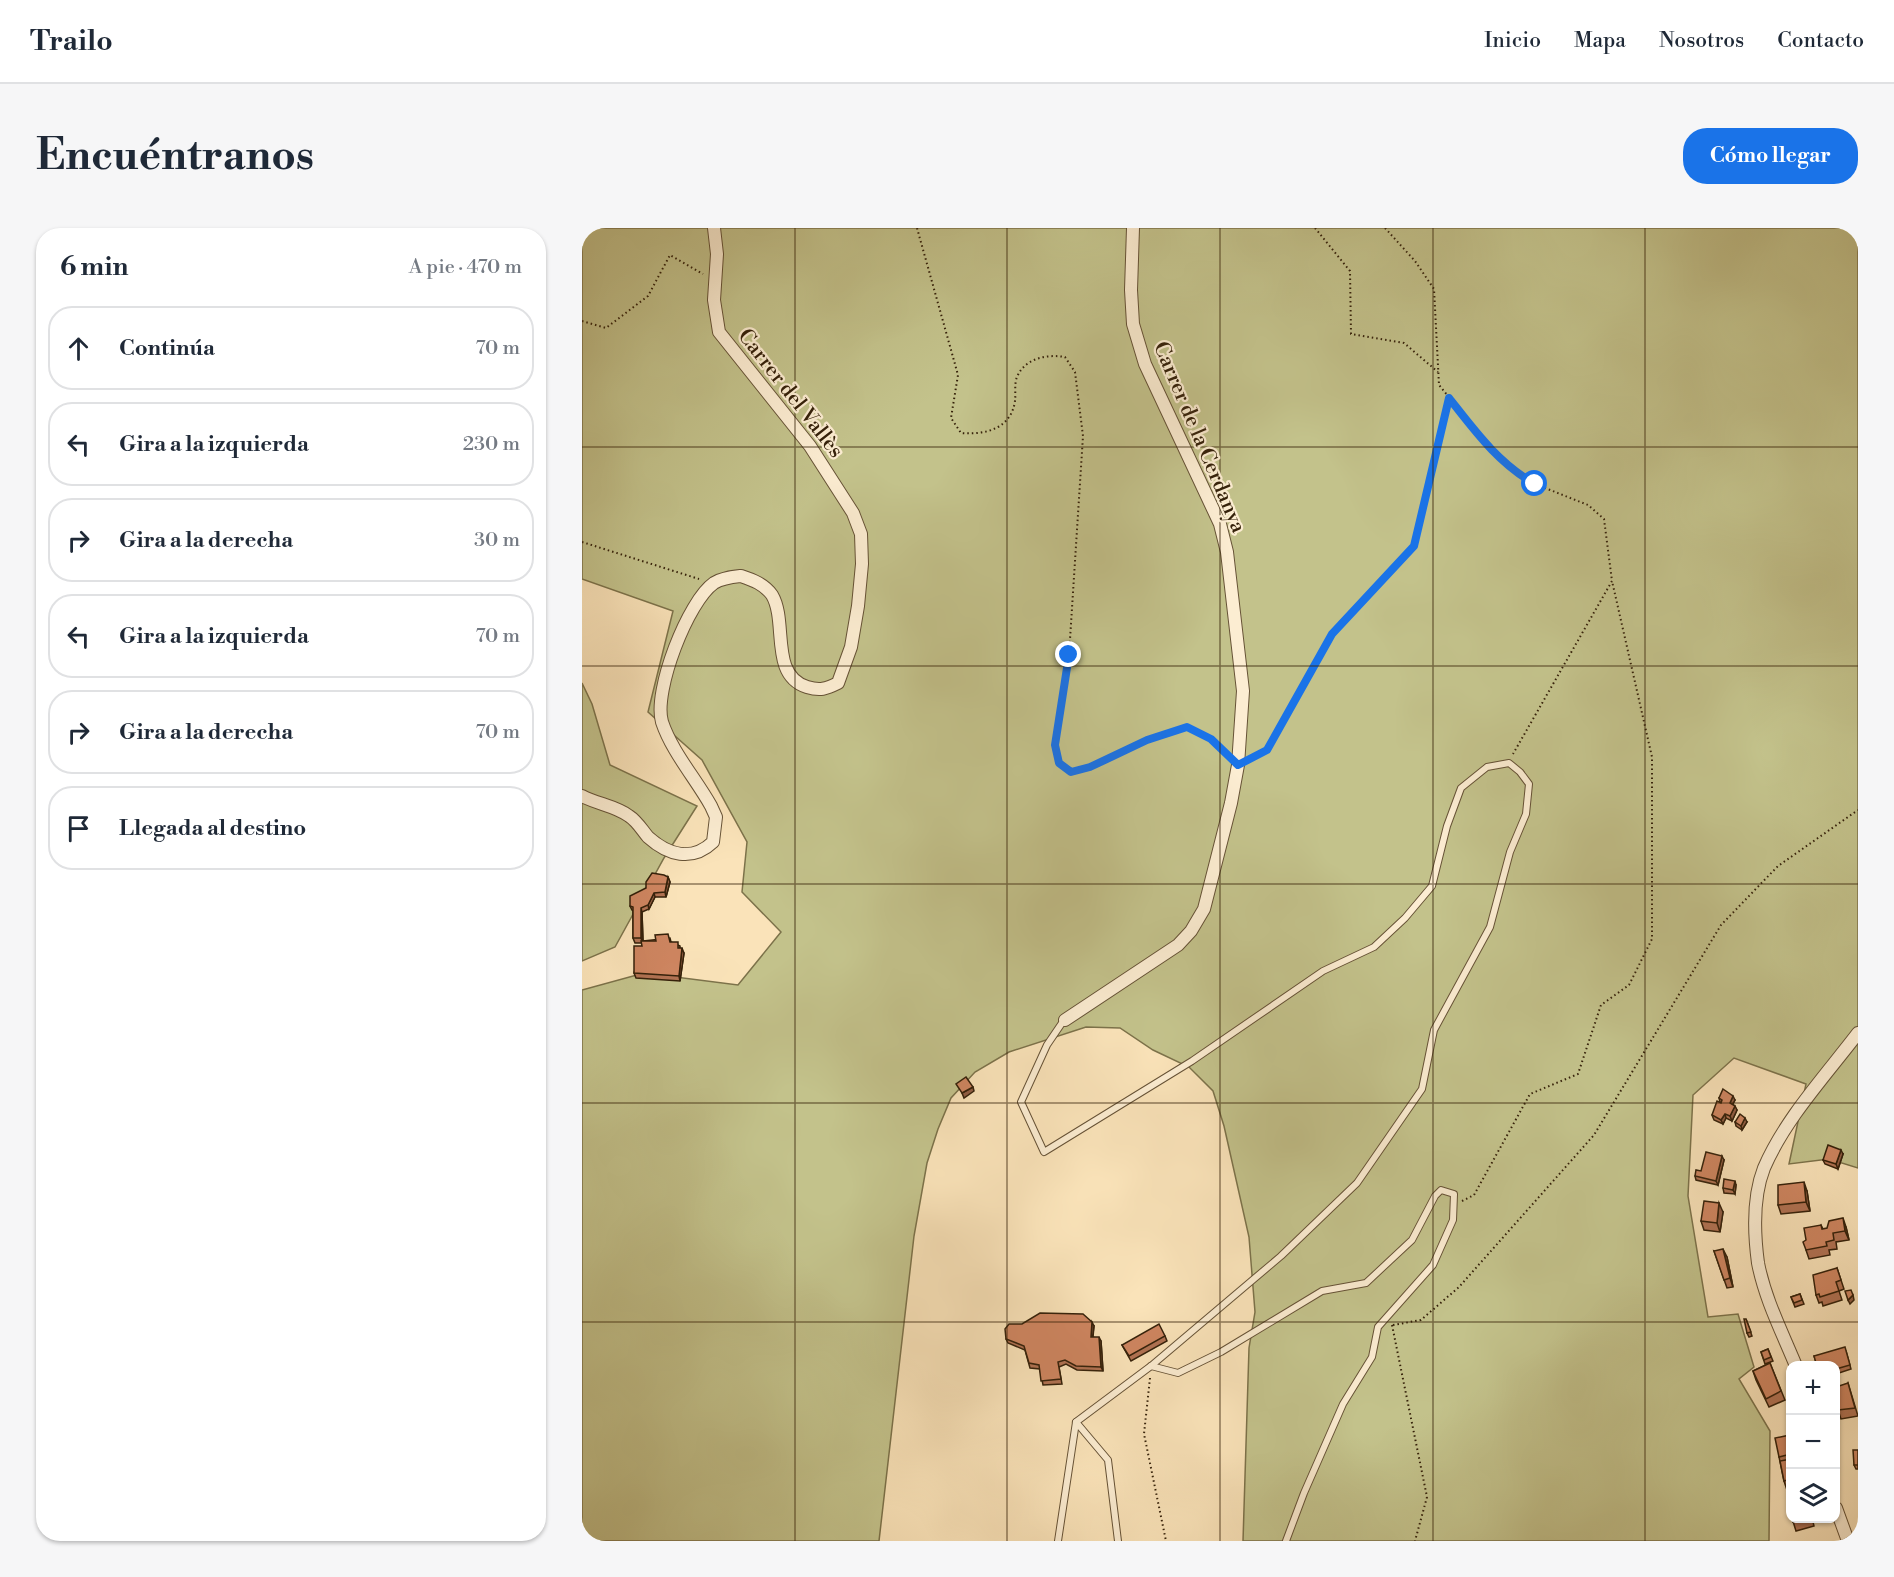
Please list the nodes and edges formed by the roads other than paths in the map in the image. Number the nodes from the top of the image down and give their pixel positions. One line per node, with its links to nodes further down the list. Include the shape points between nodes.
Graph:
1 (714, 228): 3 (street, Carrer del Vallès, via 714,300 719,332 810,446 853,513 861,534 862,564 851,647 838,684 819,691 800,685 789,672 781,651 777,608 767,588 741,576 713,584 676,646 659,709 671,741 716,817 713,842 694,855 670,852 630,816)
2 (1133, 228): 4 (street, Carrer de la Cerdanya, via 1133,324 1144,364 1220,524 1227,552 1243,691 1238,765 1216,868 1204,909 1191,932 1178,945)
3 (582, 796)
4 (1065, 1020): 7 (lane, via 1047,1045 1021,1102 1044,1152 1192,1061 1323,971 1374,947 1432,886 1461,788 1487,767 1509,763 1529,784 1526,814 1510,852 1490,927 1434,1030 1422,1089 1357,1183 1281,1256)
5 (1858, 1034): 6 (street, via 1776,1145 1764,1169 1755,1208 1758,1263 1771,1307)
6 (1794, 1361)
7 (1151, 1366): 8 (lane); 12 (lane, via 1178,1373 1221,1352 1322,1291 1366,1283 1412,1240 1435,1196 1441,1190 1454,1194 1453,1220 1433,1265 1378,1327 1372,1357 1343,1404)
8 (1076, 1422): 10 (lane); 11 (lane, via 1108,1460)
9 (1840, 1519): 13 (street)
10 (1058, 1541)
11 (1118, 1541)
12 (1286, 1541)
13 (1848, 1541)

